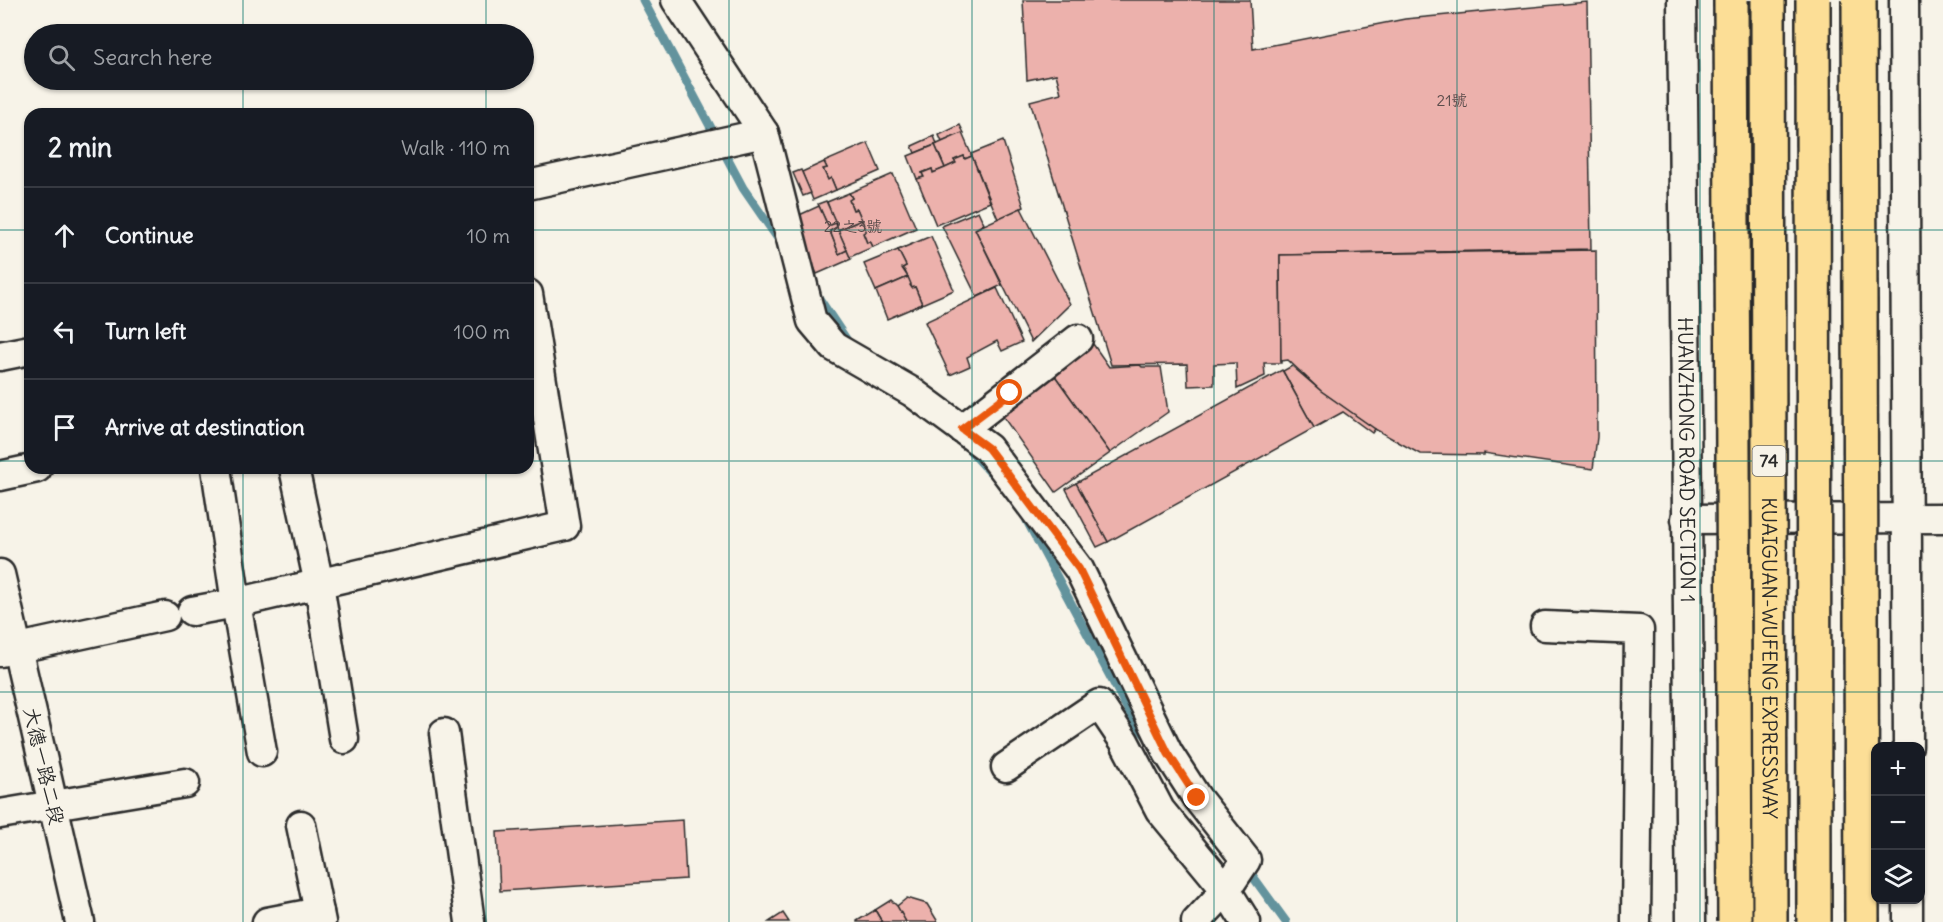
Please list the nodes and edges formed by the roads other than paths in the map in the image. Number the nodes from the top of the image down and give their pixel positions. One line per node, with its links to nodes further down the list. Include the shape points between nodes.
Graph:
1 (676, 0): 8 (street)
2 (1682, 0): 21 (street, HUANZHONG ROAD SECTION 1)
3 (1731, 0): 46 (highway, bridge)
4 (1768, 0): 47 (highway, KUAIGUAN-WUFENG EXPRESSWAY / 74, bridge)
5 (1813, 0): 48 (highway, 74, bridge)
6 (1858, 0): 49 (highway, bridge)
7 (1904, 0): 19 (street)
8 (764, 133): 9 (street); 14 (street, via 812,321 834,347 912,392)
9 (534, 184)
10 (534, 333): 23 (street, via 564,526)
11 (1078, 339): 14 (street)
12 (24, 351): 13 (street)
13 (0, 356)
14 (962, 429): 36 (street, via 988,448 1079,569 1168,753 1197,798 1246,860)
15 (24, 471): 18 (street)
16 (217, 474): 24 (street)
17 (295, 474): 23 (street)
18 (0, 476)
19 (1908, 518): 20 (street); 21 (street); 29 (street)
20 (1943, 518)
21 (1686, 519): 45 (street, HUANZHONG ROAD SECTION 1)
22 (0, 574): 26 (street, 大德一路二段)
23 (319, 584): 24 (street); 28 (street)
24 (236, 603): 26 (street); 30 (street)
25 (1545, 626): 44 (street, via 1639,630)
26 (8, 651): 33 (street, 大德一路二段)
27 (444, 734): 41 (street)
28 (344, 739)
29 (1908, 742)
30 (262, 752)
31 (1006, 767): 36 (street, via 1099,704 1124,741 1160,810)
32 (185, 783): 33 (street)
33 (53, 805): 34 (street); 39 (street, 大德一路二段)
34 (0, 814)
35 (301, 825): 38 (street)
36 (1226, 890): 42 (street); 43 (street)
37 (1908, 904): 50 (street)
38 (320, 917): 40 (street)
39 (80, 922)
40 (267, 922)
41 (470, 922)
42 (1196, 922)
43 (1246, 922)
44 (1636, 922)
45 (1691, 922)
46 (1735, 922)
47 (1770, 922)
48 (1814, 922)
49 (1862, 922)
50 (1908, 922)

